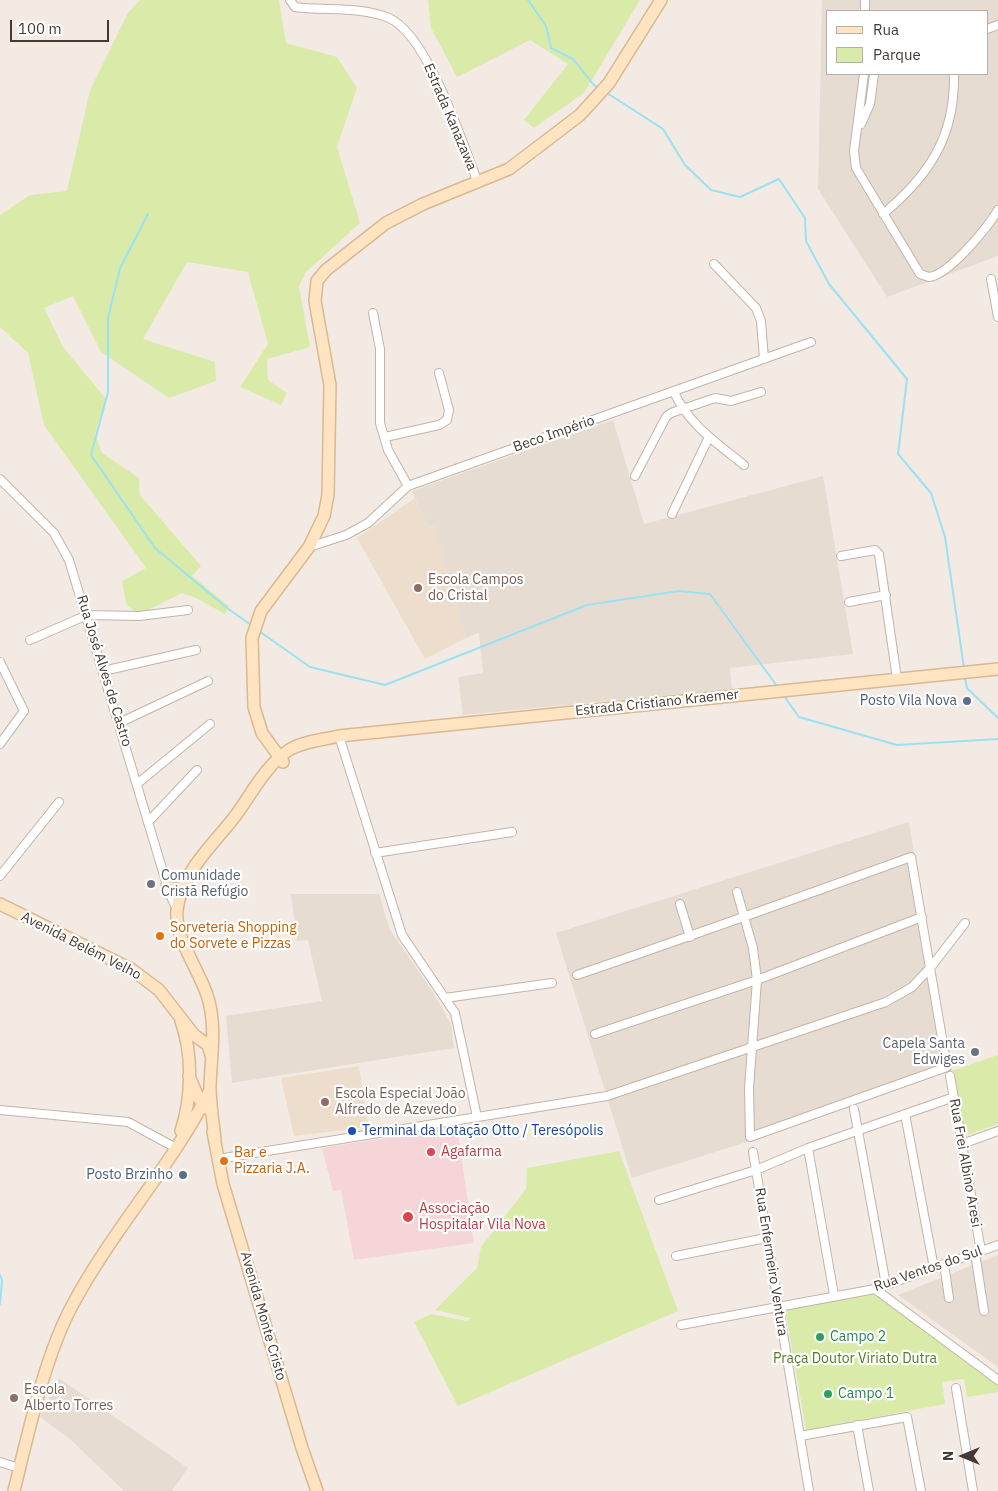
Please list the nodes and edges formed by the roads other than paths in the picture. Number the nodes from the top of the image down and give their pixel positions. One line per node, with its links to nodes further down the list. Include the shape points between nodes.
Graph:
1 (290, 0): 7 (street, Estrada Kanazawa, via 295,7 342,9 390,18 404,30 421,51 433,74)
2 (661, 0): 7 (main road, via 609,83 580,116 509,170)
3 (864, 75): 6 (street)
4 (874, 75): 6 (street, via 870,104)
5 (954, 75): 9 (street, via 950,118 934,160 917,184)
6 (858, 128): 9 (street, via 854,151 856,168)
7 (478, 183): 27 (main road, via 423,204 386,223 326,270 318,281 315,301 330,385 330,440 328,495 324,516)
8 (998, 210): 9 (street, via 975,241 942,272 929,277 917,270)
9 (883, 214)
10 (714, 264): 15 (street, via 756,308 761,320)
11 (991, 279): 13 (street)
12 (373, 313): 20 (street, via 380,349 380,423)
13 (998, 317)
14 (811, 342): 15 (street, Beco Império)
15 (764, 359): 17 (street, Beco Império)
16 (439, 374): 20 (street, via 449,410 447,420 439,425)
17 (674, 392): 19 (street); 25 (street, Beco Império)
18 (761, 392): 19 (street, via 731,401 715,398)
19 (682, 409): 21 (street); 23 (street, via 666,417)
20 (384, 437): 25 (street)
21 (709, 437): 22 (street); 26 (street)
22 (744, 465)
23 (635, 476)
24 (0, 479): 32 (street, Rua José Alves de Castro, via 62,543)
25 (408, 486): 27 (street, Beco Império, via 368,523 346,535)
26 (672, 514)
27 (310, 547): 43 (main road, via 261,611 252,638 253,698)
28 (840, 556): 29 (street, via 878,551)
29 (886, 595): 30 (street); 38 (street)
30 (849, 602)
31 (188, 610): 32 (street, via 139,616)
32 (87, 616): 33 (street); 37 (street, Rua José Alves de Castro)
33 (30, 640)
34 (196, 650): 37 (street)
35 (0, 662): 45 (street, via 24,711)
36 (998, 669): 38 (main road, Estrada Cristiano Kraemer)
37 (103, 672): 40 (street, Rua José Alves de Castro)
38 (897, 679): 42 (main road, Estrada Cristiano Kraemer)
39 (208, 681): 40 (street)
40 (119, 723): 50 (street, Rua José Alves de Castro)
41 (210, 724): 50 (street)
42 (340, 736): 44 (main road, Estrada Cristiano Kraemer); 55 (street)
43 (265, 738): 46 (main road, via 285,746); 47 (main road); 49 (main road)
44 (317, 742): 46 (main road, Estrada Cristiano Kraemer); 47 (main road, Estrada Cristiano Kraemer)
45 (0, 744)
46 (301, 744): 47 (main road, Estrada Cristiano Kraemer)
47 (281, 760): 49 (main road, Estrada Cristiano Kraemer); 52 (main road, Estrada Cristiano Kraemer)
48 (197, 770): 53 (street)
49 (268, 770): 52 (main road, Estrada Cristiano Kraemer)
50 (137, 784): 53 (street, Rua José Alves de Castro)
51 (58, 802): 56 (street)
52 (236, 815): 59 (main road, Estrada Cristiano Kraemer, via 198,861)
53 (149, 821): 57 (street, Rua José Alves de Castro)
54 (512, 832): 55 (street)
55 (375, 853): 70 (street, via 402,935)
56 (0, 876)
57 (167, 886): 59 (street, Rua José Alves de Castro); 59 (main road, via 174,889)
58 (737, 892): 62 (street)
59 (180, 899): 72 (main road, via 179,928 208,996)
60 (0, 904): 71 (main road, Avenida Belém Velho, via 131,969 159,990)
61 (680, 904): 65 (street)
62 (744, 917): 63 (street, via 911,857); 65 (street); 68 (street, via 754,948)
63 (922, 917): 66 (street); 68 (street)
64 (965, 923): 66 (street)
65 (690, 937): 67 (street)
66 (931, 967): 75 (street, via 912,987 886,1002); 75 (street, via 947,1067 750,1137 749,1088)
67 (577, 975)
68 (757, 980): 73 (street); 75 (street)
69 (552, 983): 70 (street)
70 (445, 998): 86 (street, via 455,1013)
71 (178, 1015): 74 (main road, Avenida Belém Velho); 76 (main road, Avenida Belém Velho)
72 (213, 1028): 74 (main road); 77 (main road)
73 (595, 1034)
74 (200, 1039): 76 (main road); 77 (main road, Avenida Belém Velho, via 208,1045)
75 (753, 1048): 86 (street, via 607,1096)
76 (188, 1055): 78 (main road, Avenida Belém Velho)
77 (211, 1055): 80 (main road, Avenida Monte Cristo)
78 (189, 1076): 82 (main road, Avenida Monte Cristo); 91 (main road, Avenida Belém Velho, via 187,1108)
79 (950, 1076): 81 (street, Rua Frei Albino Aresi)
80 (210, 1090): 82 (main road); 89 (main road, Avenida Monte Cristo)
81 (954, 1097): 85 (street); 90 (street, Rua Frei Albino Aresi)
82 (202, 1104): 89 (main road, Avenida Monte Cristo); 91 (main road)
83 (854, 1109): 87 (street)
84 (0, 1110): 91 (street, via 128,1122)
85 (905, 1114): 87 (street); 102 (street)
86 (477, 1118): 94 (street)
87 (858, 1130): 92 (street); 103 (street)
88 (998, 1131): 90 (street)
89 (215, 1139): 94 (main road, Avenida Monte Cristo)
90 (962, 1144): 99 (street, Rua Frei Albino Aresi)
91 (176, 1148): 115 (main road, via 108,1244 72,1306 49,1364)
92 (808, 1148): 95 (street); 105 (street)
93 (754, 1152): 95 (street, Rua Enfermeiro Ventura)
94 (218, 1159): 117 (main road, Avenida Monte Cristo, via 261,1312)
95 (756, 1170): 96 (street); 97 (street, Rua Enfermeiro Ventura)
96 (659, 1200)
97 (766, 1238): 100 (street); 107 (street, Rua Enfermeiro Ventura)
98 (998, 1245): 99 (street, Rua Ventos do Sul)
99 (978, 1252): 101 (street, Rua Ventos do Sul); 108 (street, Rua Frei Albino Aresi)
100 (676, 1256)
101 (944, 1264): 102 (street, Rua Ventos do Sul); 106 (street)
102 (934, 1268): 103 (street, Rua Ventos do Sul)
103 (886, 1285): 104 (street, Rua Ventos do Sul)
104 (875, 1289): 105 (street, Rua Ventos do Sul); 110 (street)
105 (834, 1295): 107 (street, Rua Ventos do Sul)
106 (949, 1298)
107 (778, 1306): 109 (street, Rua Ventos do Sul); 113 (street, Rua Enfermeiro Ventura)
108 (984, 1311)
109 (680, 1325)
110 (998, 1380)
111 (956, 1388): 121 (street)
112 (857, 1425): 113 (street); 119 (street); 120 (street, via 907,1417)
113 (800, 1436): 118 (street, Rua Enfermeiro Ventura)
114 (0, 1462): 115 (street)
115 (19, 1468): 116 (main road)
116 (14, 1491)
117 (317, 1491)
118 (809, 1491)
119 (869, 1491)
120 (921, 1491)
121 (973, 1491)

